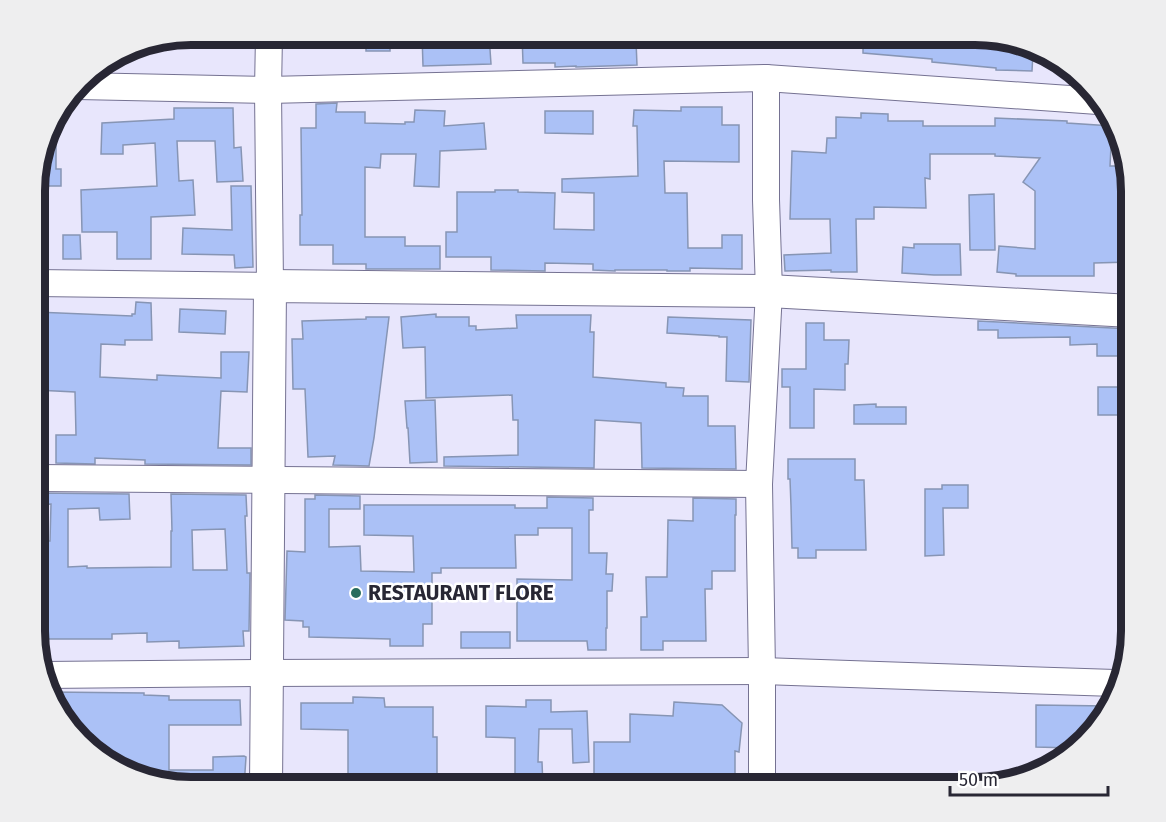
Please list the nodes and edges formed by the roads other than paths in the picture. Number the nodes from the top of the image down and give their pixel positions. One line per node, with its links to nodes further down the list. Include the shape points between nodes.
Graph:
1 (269, 45): 4 (street)
2 (766, 78): 4 (street); 5 (street); 8 (street)
3 (90, 86): 4 (street)
4 (268, 90): 7 (street)
5 (1090, 100)
6 (45, 283): 7 (street)
7 (270, 286): 8 (street); 11 (street)
8 (769, 291): 9 (street); 12 (street)
9 (1121, 309)
10 (45, 478): 11 (street)
11 (268, 480): 12 (street); 14 (street)
12 (759, 484): 13 (street)
13 (762, 671): 14 (street); 16 (street); 18 (street)
14 (268, 673): 15 (street); 17 (street)
15 (52, 675)
16 (1111, 683)
17 (266, 777)
18 (762, 777)

